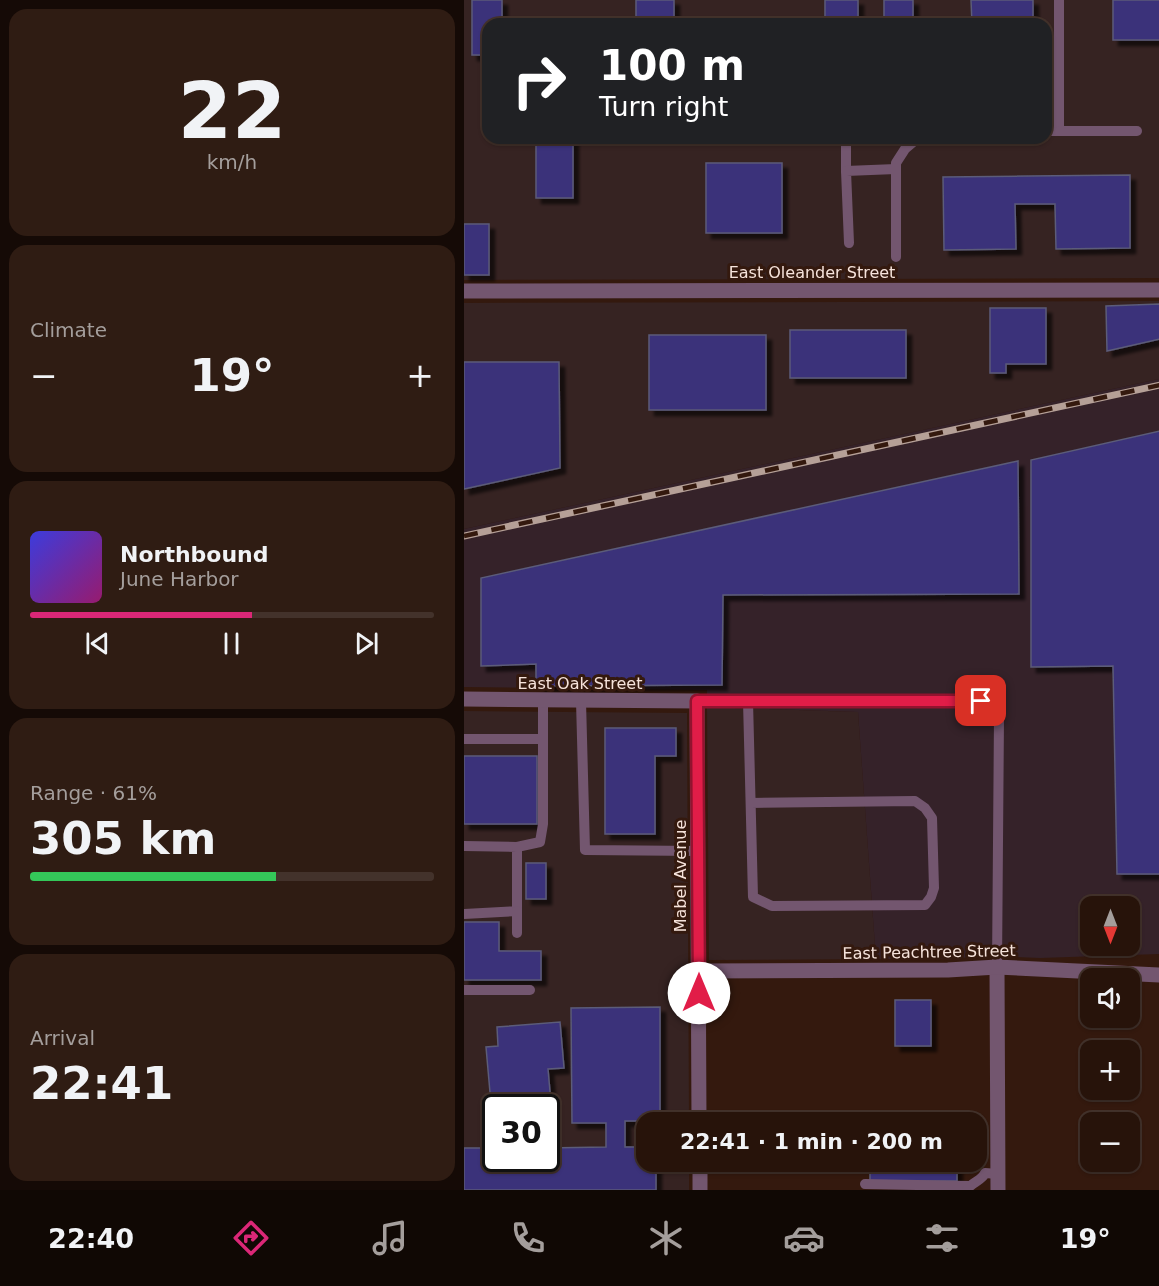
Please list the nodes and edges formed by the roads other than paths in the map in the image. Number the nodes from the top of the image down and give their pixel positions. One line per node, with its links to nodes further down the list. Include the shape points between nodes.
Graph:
1 (1059, 0): 3 (lane)
2 (1052, 131): 3 (lane)
3 (1059, 131): 4 (lane)
4 (1137, 131)
5 (846, 144): 8 (lane)
6 (911, 144): 7 (lane, via 896,163)
7 (896, 169): 8 (lane); 10 (lane)
8 (846, 171): 9 (lane)
9 (849, 243)
10 (896, 257)
11 (1160, 290): 12 (street, East Oleander Street)
12 (464, 291)
13 (464, 699): 14 (street, East Oak Street)
14 (543, 701): 15 (street, East Oak Street); 19 (lane)
15 (581, 701): 16 (street, East Oak Street); 23 (lane, via 585,850)
16 (697, 701): 17 (lane); 23 (street, Mabel Avenue)
17 (748, 701): 20 (lane); 27 (lane, via 981,701 1000,717)
18 (464, 739): 19 (lane)
19 (543, 739): 22 (lane, via 540,842)
20 (751, 803): 20 (lane, via 754,897 773,906 925,904 931,897 932,818 915,801)
21 (464, 846): 22 (lane)
22 (517, 847): 24 (lane)
23 (698, 851): 28 (street, Mabel Avenue)
24 (517, 911): 25 (lane); 26 (lane)
25 (464, 914)
26 (516, 933)
27 (997, 968): 28 (street, East Peachtree Street); 29 (street, East Peachtree Street); 34 (street)
28 (698, 971): 32 (street, Mabel Avenue)
29 (1160, 975)
30 (464, 990): 31 (lane)
31 (530, 990)
32 (699, 1112)
33 (700, 1172): 37 (street)
34 (998, 1174): 36 (lane, via 985,1173); 38 (street)
35 (866, 1184): 36 (lane)
36 (968, 1188)
37 (700, 1190)
38 (998, 1190)

